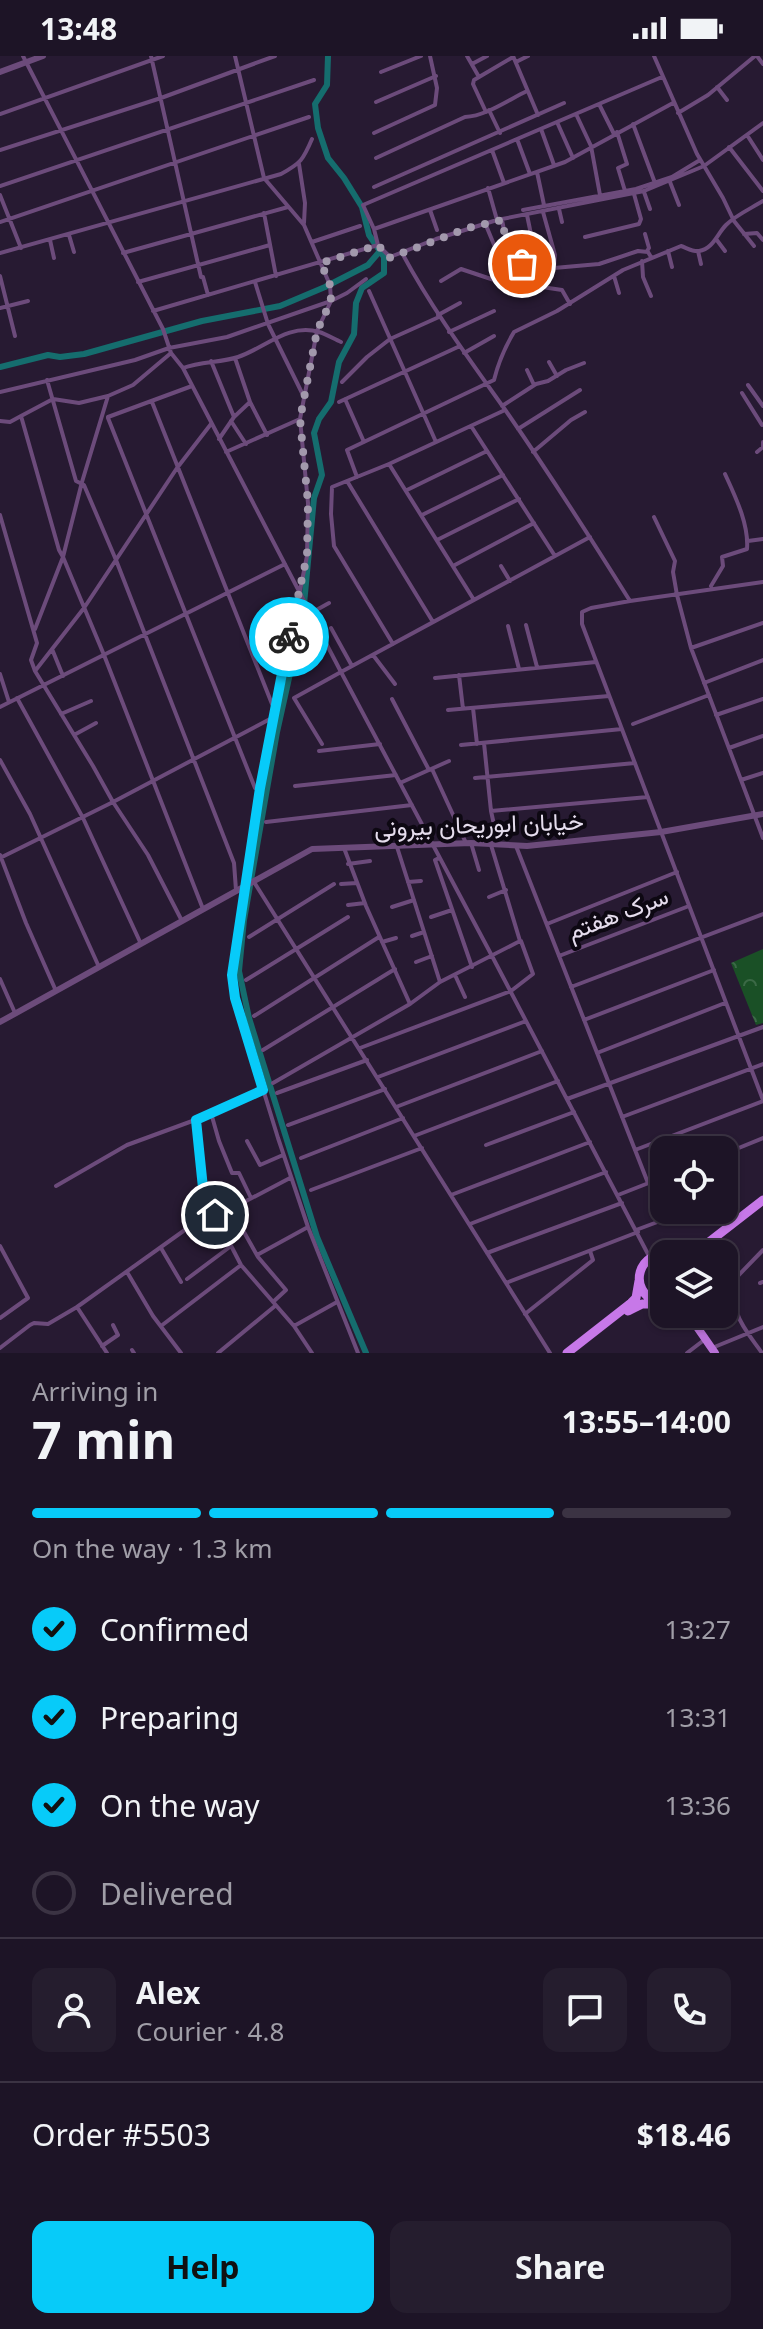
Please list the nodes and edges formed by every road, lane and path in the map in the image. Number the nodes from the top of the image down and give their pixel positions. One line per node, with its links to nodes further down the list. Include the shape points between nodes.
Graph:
1 (43, 56): 14 (street)
2 (163, 56): 12 (street)
3 (235, 56): 17 (street)
4 (275, 56): 17 (street)
5 (421, 56): 19 (street)
6 (430, 56): 20 (street)
7 (467, 56): 15 (street)
8 (487, 56): 15 (street)
9 (528, 56): 13 (street)
10 (654, 56): 22 (street)
11 (756, 56): 16 (street); 24 (street)
12 (151, 58): 26 (street); 27 (street)
13 (514, 58): 21 (street); 25 (street)
14 (24, 59): 18 (street); 27 (street)
15 (472, 64): 21 (street)
16 (763, 64)
17 (238, 69): 26 (street); 30 (street)
18 (0, 72)
19 (381, 72)
20 (436, 76): 29 (street); 46 (street, via 433,107)
21 (479, 77): 34 (street, via 473,84)
22 (662, 77): 32 (street); 33 (street)
23 (314, 80): 30 (street)
24 (717, 87): 28 (street); 35 (street)
25 (527, 91): 34 (street); 38 (street)
26 (161, 98): 43 (street); 45 (street)
27 (44, 99): 36 (street); 45 (street)
28 (727, 100)
29 (376, 102)
30 (246, 103): 43 (street); 50 (street)
31 (564, 103): 38 (street)
32 (673, 103): 35 (street); 42 (street)
33 (599, 104): 37 (street); 48 (street)
34 (488, 111): 47 (street); 57 (street)
35 (678, 113): 59 (street)
36 (0, 114)
37 (576, 114): 40 (street); 53 (street)
38 (538, 115): 47 (street)
39 (309, 117): 50 (street)
40 (557, 122): 44 (street); 58 (street)
41 (763, 123): 49 (street)
42 (633, 124): 48 (street); 71 (street)
43 (167, 129): 61 (street); 62 (street)
44 (541, 129): 52 (street); 64 (street)
45 (59, 130): 55 (street); 61 (street)
46 (374, 133)
47 (500, 133): 73 (street)
48 (615, 133): 53 (street); 76 (street, via 627,164 618,168)
49 (747, 135): 54 (street); 60 (street)
50 (253, 136): 62 (street); 68 (street)
51 (312, 139): 63 (street)
52 (517, 139): 56 (street); 67 (street)
53 (591, 146): 58 (street); 81 (street)
54 (729, 147): 65 (street); 78 (street)
55 (0, 150)
56 (492, 150): 70 (street); 103 (street, via 363,205)
57 (376, 158)
58 (573, 158): 64 (street)
59 (700, 160): 65 (street); 71 (street)
60 (763, 160)
61 (75, 161): 72 (street); 75 (street)
62 (175, 163): 75 (street); 82 (street)
63 (299, 164): 68 (street); 101 (street)
64 (554, 165): 66 (street)
65 (704, 166): 69 (street); 95 (street)
66 (537, 171): 67 (street); 84 (street)
67 (530, 174): 70 (street)
68 (264, 178): 82 (street); 86 (street)
69 (670, 182): 77 (street); 85 (street)
70 (504, 183): 74 (street)
71 (655, 183): 79 (street)
72 (0, 186)
73 (374, 187)
74 (488, 188): 87 (street); 96 (street)
75 (92, 191): 94 (street); 99 (street)
76 (625, 191): 79 (street); 81 (street)
77 (644, 191): 79 (street); 89 (street)
78 (763, 191)
79 (636, 192): 81 (street); 109 (street, via 639,224)
80 (0, 195): 94 (street)
81 (601, 198): 84 (street); 88 (street)
82 (183, 200): 99 (street); 105 (street)
83 (763, 201): 95 (street)
84 (544, 205): 90 (street)
85 (679, 205)
86 (288, 207): 92 (street); 101 (street)
87 (430, 209): 103 (street); 104 (street)
88 (559, 209): 91 (street); 98 (street)
89 (650, 209)
90 (523, 210)
91 (543, 212): 93 (street); 134 (street)
92 (264, 213): 105 (street); 114 (street)
93 (527, 215): 96 (street); 135 (street, via 533,244 521,247)
94 (10, 218): 97 (street); 118 (street)
95 (733, 218): 107 (street); 110 (street)
96 (500, 220): 100 (street); 139 (street)
97 (0, 222)
98 (562, 222)
99 (109, 223): 108 (street); 125 (street)
100 (485, 223): 117 (street); 126 (street)
101 (304, 225): 113 (street)
102 (360, 226): 113 (street)
103 (374, 229): 115 (street)
104 (437, 230)
105 (190, 233): 125 (street); 131 (street)
106 (645, 234): 119 (street)
107 (744, 234): 112 (street, via 757,233); 116 (street)
108 (69, 235): 111 (street); 123 (street)
109 (585, 237)
110 (716, 239): 121 (street); 122 (street)
111 (50, 240): 118 (street); 128 (street)
112 (763, 240)
113 (312, 242): 130 (street)
114 (270, 245): 131 (street); 137 (street)
115 (378, 245): 126 (street, via 389,258); 130 (street)
116 (754, 246)
117 (495, 247)
118 (21, 248): 124 (street)
119 (647, 251): 127 (street); 134 (street, via 599,264)
120 (668, 251): 121 (street, via 681,246); 127 (street); 133 (street)
121 (698, 251): 132 (street)
122 (725, 251)
123 (74, 252)
124 (0, 253)
125 (123, 253): 142 (street)
126 (402, 253): 157 (street)
127 (651, 257): 129 (street)
128 (54, 258)
129 (642, 261): 138 (street); 148 (street)
130 (321, 263): 137 (street); 150 (street)
131 (198, 264): 142 (street); 147 (street)
132 (701, 264)
133 (672, 267)
134 (554, 268): 135 (street)
135 (526, 274): 139 (street)
136 (0, 276): 153 (street)
137 (276, 276): 143 (street)
138 (614, 276): 146 (street); 152 (street)
139 (513, 277): 141 (street, via 496,281 461,269)
140 (366, 279): 150 (street)
141 (441, 281)
142 (138, 282): 155 (street)
143 (255, 282): 147 (street); 158 (street)
144 (542, 287): 152 (street, via 562,290)
145 (369, 291): 164 (street)
146 (619, 293)
147 (208, 295): 155 (street)
148 (651, 296)
149 (28, 301): 153 (street)
150 (331, 301): 158 (street); 159 (street)
151 (460, 303): 157 (street)
152 (570, 304): 179 (street, via 514,332 494,380)
153 (7, 306): 154 (street); 161 (street)
154 (0, 308)
155 (153, 311): 167 (street)
156 (494, 311): 160 (street)
157 (439, 316): 160 (street); 164 (street)
158 (268, 324): 163 (street); 167 (street)
159 (317, 331): 163 (street); 165 (street); 188 (street)
160 (449, 332): 166 (street)
161 (15, 336)
162 (494, 336): 168 (street)
163 (276, 337): 169 (street); 188 (street)
164 (390, 339): 175 (street); 178 (street)
165 (341, 342)
166 (460, 346): 168 (street); 175 (street)
167 (170, 351): 173 (street); 177 (street); 186 (street, via 133,385)
168 (464, 353): 179 (street)
169 (235, 358): 170 (street); 190 (street)
170 (211, 361): 173 (street); 197 (street)
171 (549, 362): 176 (street)
172 (584, 363): 176 (street)
173 (183, 368): 182 (street)
174 (527, 370): 180 (street)
175 (405, 371): 194 (street); 207 (street, via 342,400)
176 (557, 376): 180 (street)
177 (47, 380): 184 (street); 187 (street)
178 (342, 382)
179 (487, 384): 192 (street); 194 (street)
180 (534, 385): 192 (street)
181 (748, 385): 191 (street)
182 (192, 386): 189 (street); 200 (street)
183 (580, 390): 203 (street)
184 (0, 392)
185 (742, 393): 201 (street)
186 (108, 396): 187 (street, via 79,403); 196 (street)
187 (53, 399): 195 (street); 221 (street, via 76,481)
188 (305, 399): 198 (street)
189 (152, 402): 196 (street); 216 (street)
190 (250, 402): 197 (street); 205 (street)
191 (763, 406)
192 (504, 408): 202 (street); 203 (street)
193 (585, 412): 213 (street)
194 (423, 413): 207 (street); 208 (street)
195 (21, 416): 199 (street); 234 (street)
196 (105, 418): 221 (street); 225 (street)
197 (232, 419): 206 (street); 210 (street)
198 (300, 419): 205 (street); 242 (street, via 308,503 307,556)
199 (0, 421)
200 (211, 424): 206 (street); 216 (street)
201 (762, 424): 204 (street)
202 (471, 426): 208 (street); 211 (street)
203 (518, 429): 213 (street)
204 (757, 430)
205 (267, 435): 210 (street)
206 (219, 439): 212 (street)
207 (364, 442): 219 (street, via 347,450)
208 (436, 442): 215 (street)
209 (763, 442): 214 (street)
210 (246, 444): 212 (street)
211 (487, 451): 218 (street); 222 (street)
212 (226, 452): 236 (street)
213 (533, 452): 229 (street)
214 (757, 452)
215 (389, 464): 219 (street); 222 (street)
216 (177, 468): 225 (street); 243 (street)
217 (725, 474): 232 (street)
218 (503, 475): 223 (street); 226 (street)
219 (357, 477): 220 (street)
220 (347, 481): 251 (street); 258 (street, via 332,487 334,546)
221 (82, 482): 234 (street); 235 (street)
222 (406, 490): 226 (street)
223 (519, 499): 228 (street); 231 (street)
224 (0, 515): 256 (street)
225 (147, 515): 235 (street); 250 (street)
226 (422, 515): 231 (street)
227 (654, 517): 244 (street, via 675,561)
228 (534, 523): 233 (street); 237 (street)
229 (590, 537): 233 (street); 246 (street)
230 (763, 539): 232 (street)
231 (437, 540): 237 (street)
232 (748, 541): 241 (street, via 747,549 722,557 723,566)
233 (555, 556): 239 (street)
234 (63, 557): 248 (street); 256 (street)
235 (116, 560): 248 (street); 257 (street)
236 (285, 564): 242 (street); 243 (street)
237 (453, 566): 245 (street)
238 (501, 566): 239 (street)
239 (510, 581): 245 (street)
240 (763, 582): 241 (street)
241 (710, 588): 244 (street)
242 (298, 590): 249 (street); 284 (street)
243 (228, 593): 250 (street); 284 (street)
244 (677, 595): 246 (street); 259 (street)
245 (474, 600): 251 (street)
246 (630, 601): 264 (street, via 582,612)
247 (329, 603): 249 (street)
248 (84, 608): 260 (street); 261 (street)
249 (311, 613): 269 (street)
250 (187, 614): 257 (street); 297 (street)
251 (433, 622): 258 (street)
252 (763, 623): 259 (street)
253 (526, 625): 266 (street)
254 (508, 626): 267 (street)
255 (331, 628): 265 (street)
256 (34, 631): 268 (street)
257 (145, 635): 261 (street); 305 (street)
258 (393, 644): 262 (street)
259 (691, 648): 274 (street)
260 (52, 649): 268 (street); 272 (street)
261 (104, 655): 272 (street); 314 (street)
262 (373, 655): 265 (street); 275 (street)
263 (763, 660): 274 (street)
264 (596, 662): 266 (street); 278 (street)
265 (352, 666): 269 (street)
266 (537, 667): 267 (street)
267 (519, 669): 271 (street)
268 (35, 671): 276 (street)
269 (341, 672): 299 (street, via 294,698); 300 (street)
270 (0, 674): 283 (street)
271 (459, 675): 273 (street); 287 (street)
272 (63, 676): 276 (street)
273 (435, 678)
274 (704, 683): 277 (street)
275 (395, 684)
276 (43, 686): 279 (street); 289 (street)
277 (709, 695): 290 (street); 293 (street)
278 (609, 696): 286 (street); 294 (street)
279 (17, 698): 283 (street); 324 (street)
280 (392, 699): 309 (street)
281 (763, 699): 290 (street)
282 (91, 701): 289 (street)
283 (9, 702): 285 (street)
284 (275, 705): 291 (street)
285 (0, 707)
286 (473, 708): 287 (street); 301 (street)
287 (463, 709): 288 (street)
288 (448, 710)
289 (61, 714): 295 (street)
290 (716, 715): 303 (street)
291 (272, 718): 297 (street); 318 (street)
292 (96, 723): 295 (street)
293 (633, 724)
294 (622, 729): 298 (street); 308 (street)
295 (74, 735): 320 (street)
296 (763, 736): 303 (street)
297 (235, 737): 305 (street); 318 (street, via 255,788)
298 (484, 743): 301 (street); 312 (street)
299 (322, 744)
300 (380, 744): 304 (street); 311 (street)
301 (477, 744): 302 (street)
302 (461, 745)
303 (729, 748): 315 (street)
304 (319, 751)
305 (193, 759): 314 (street); 347 (street, via 234,863)
306 (0, 760): 327 (street)
307 (449, 761): 309 (street)
308 (635, 763): 312 (street); 319 (street)
309 (431, 769): 316 (street); 330 (street)
310 (763, 773): 315 (street)
311 (396, 775): 316 (street); 317 (street)
312 (488, 777): 313 (street); 322 (street)
313 (475, 778)
314 (153, 779): 320 (street); 355 (street)
315 (741, 780): 323 (street)
316 (400, 783): 321 (street)
317 (295, 786)
318 (260, 788): 346 (street)
319 (648, 797): 322 (street); 326 (street)
320 (113, 802): 324 (street); 361 (street)
321 (412, 805): 325 (street); 329 (street)
322 (491, 811): 331 (street)
323 (759, 815): 326 (street, خیابان ابوریحان بیرونی); 328 (street)
324 (83, 818): 327 (street); 370 (street)
325 (266, 822)
326 (661, 832): 332 (street, خیابان ابوریحان بیرونی); 340 (street)
327 (42, 838): 335 (street); 376 (street)
328 (763, 838)
329 (431, 843): 330 (street, خیابان ابوریحان بیرونی); 333 (street, خیابان ابوریحان بیرونی); 336 (street)
330 (468, 843): 331 (street, خیابان ابوریحان بیرونی); 339 (street)
331 (494, 843): 332 (street, خیابان ابوریحان بیرونی); 348 (street)
332 (516, 845): 362 (street)
333 (396, 846): 334 (street, خیابان ابوریحان بیرونی); 342 (street)
334 (344, 848): 338 (street); 346 (street, خیابان ابوریحان بیرونی, via 312,849)
335 (0, 857): 386 (street)
336 (439, 858): 356 (street, via 435,860); 373 (street)
337 (370, 861): 338 (street)
338 (348, 864): 343 (street)
339 (479, 870)
340 (677, 872): 353 (street); 362 (street)
341 (421, 881): 342 (street)
342 (408, 882): 350 (street)
343 (357, 883): 345 (street); 351 (street)
344 (334, 884): 360 (street)
345 (341, 884)
346 (249, 885): 347 (street, خیابان ابوریحان بیرونی); 360 (street); 412 (street, via 232,975)
347 (236, 890): 355 (street, خیابان ابوریحان بیرونی)
348 (506, 890): 349 (street); 369 (street)
349 (489, 897)
350 (414, 900): 354 (street); 363 (street)
351 (365, 903): 352 (street); 368 (street)
352 (348, 905)
353 (689, 906): 367 (street); 374 (street, سرک هفتم)
354 (392, 907)
355 (203, 909): 361 (street, خیابان ابوریحان بیرونی)
356 (452, 910): 359 (street); 377 (street)
357 (763, 914): 367 (street)
358 (348, 917): 371 (street)
359 (431, 917)
360 (279, 918): 365 (street); 371 (street)
361 (182, 921): 370 (street, خیابان ابوریحان بیرونی)
362 (547, 924): 374 (street)
363 (424, 932): 364 (street); 372 (street)
364 (412, 936)
365 (249, 937)
366 (396, 938): 368 (street)
367 (701, 939): 379 (street); 385 (street)
368 (381, 940): 378 (street); 381 (street)
369 (521, 940): 373 (street); 387 (street, via 533,974)
370 (141, 944): 376 (street, خیابان ابوریحان بیرونی)
371 (297, 948): 381 (street); 383 (street)
372 (432, 956): 375 (street); 384 (street)
373 (492, 956): 377 (street); 387 (street)
374 (559, 956): 385 (street)
375 (416, 962)
376 (99, 967): 386 (street, خیابان ابوریحان بیرونی)
377 (472, 967): 380 (street)
378 (395, 969): 390 (street); 391 (street)
379 (714, 970): 389 (street); 394 (street)
380 (455, 975): 384 (street); 388 (street)
381 (314, 978): 391 (street); 393 (street)
382 (0, 979): 392 (street)
383 (246, 980)
384 (440, 982): 390 (street)
385 (571, 987): 394 (street)
386 (56, 991): 392 (street, خیابان ابوریحان بیرونی)
387 (511, 991): 395 (street); 400 (street)
388 (465, 997)
389 (726, 1003): 398 (street); 403 (street)
390 (410, 1004): 399 (street)
391 (334, 1007): 399 (street); 401 (street)
392 (15, 1013): 396 (street, خیابان ابوریحان بیرونی)
393 (254, 1016)
394 (584, 1020): 403 (street)
395 (526, 1021): 402 (street); 407 (street)
396 (0, 1022)
397 (763, 1027): 398 (street)
398 (739, 1036): 406 (street); 410 (street)
399 (353, 1038): 400 (street); 409 (street)
400 (360, 1048): 404 (street)
401 (263, 1050)
402 (542, 1051): 408 (street); 416 (street)
403 (597, 1053): 410 (street)
404 (367, 1060): 407 (street); 413 (street)
405 (763, 1064): 406 (street)
406 (751, 1069): 415 (street); 419 (street)
407 (378, 1077): 411 (street)
408 (558, 1081): 414 (street); 423 (street)
409 (273, 1083)
410 (609, 1084): 414 (street); 419 (street)
411 (385, 1089): 416 (street); 422 (street)
412 (263, 1090): 418 (street); 431 (street)
413 (277, 1093)
414 (567, 1099): 417 (street)
415 (763, 1101): 430 (street)
416 (396, 1107): 420 (street)
417 (574, 1112): 426 (street); 427 (street)
418 (211, 1113): 421 (street); 440 (street, via 232,1173 239,1173)
419 (622, 1117): 430 (street)
420 (403, 1118): 423 (street); 432 (street)
421 (196, 1120): 436 (street, via 127,1145); 445 (street, via 203,1188)
422 (288, 1125)
423 (414, 1136): 428 (street)
424 (763, 1138): 429 (street)
425 (247, 1141): 431 (street, via 260,1165)
426 (590, 1142): 433 (street); 438 (street)
427 (486, 1145)
428 (422, 1148): 437 (street); 438 (street)
429 (738, 1148)
430 (635, 1150): 435 (street)
431 (283, 1155): 434 (street)
432 (301, 1158)
433 (606, 1172): 439 (street); 447 (street)
434 (291, 1177): 440 (street); 448 (street)
435 (648, 1183): 439 (street)
436 (56, 1186)
437 (311, 1190)
438 (451, 1195): 447 (street)
439 (618, 1195): 442 (street)
440 (251, 1198): 444 (street)
441 (763, 1200): 450 (highway)
442 (622, 1203): 449 (street); 457 (street)
443 (763, 1206): 451 (highway)
444 (231, 1209): 445 (street); 458 (street)
445 (215, 1215): 453 (street); 454 (street)
446 (654, 1224): 449 (street)
447 (469, 1225): 457 (street)
448 (308, 1227): 458 (street); 466 (street)
449 (637, 1231): 456 (street); 459 (street)
450 (712, 1240)
451 (723, 1240)
452 (0, 1246): 472 (street, via 28,1298)
453 (231, 1246): 454 (street, via 184,1281); 460 (street)
454 (161, 1248): 461 (street)
455 (763, 1250): 462 (street)
456 (590, 1251): 464 (street); 470 (street, via 593,1260)
457 (487, 1253): 464 (street)
458 (257, 1255): 467 (street, via 286,1290)
459 (650, 1258): 463 (highway)
460 (241, 1265): 467 (street); 474 (street)
461 (127, 1272): 469 (street); 474 (street)
462 (738, 1276)
463 (639, 1281): 465 (highway); 490 (highway, via 636,1298)
464 (506, 1283): 470 (street)
465 (650, 1298)
466 (337, 1302): 475 (street); 488 (street)
467 (275, 1304): 475 (street); 486 (street)
468 (650, 1304): 491 (highway, via 633,1307)
469 (77, 1307): 480 (street); 481 (street, via 48,1324 30,1325)
470 (525, 1314): 489 (street)
471 (738, 1314): 478 (street)
472 (0, 1318)
473 (113, 1325): 480 (street, via 118,1335)
474 (161, 1326): 482 (street)
475 (294, 1326): 487 (street)
476 (763, 1327): 478 (street)
477 (698, 1328): 479 (main road)
478 (748, 1333): 483 (street); 493 (street)
479 (706, 1338): 483 (main road); 492 (street)
480 (102, 1346): 484 (street)
481 (0, 1348)
482 (179, 1351): 485 (street)
483 (714, 1351)
484 (107, 1353)
485 (172, 1353)
486 (219, 1353)
487 (312, 1353)
488 (358, 1353)
489 (550, 1353)
490 (567, 1353)
491 (575, 1353)
492 (687, 1353)
493 (762, 1353)

